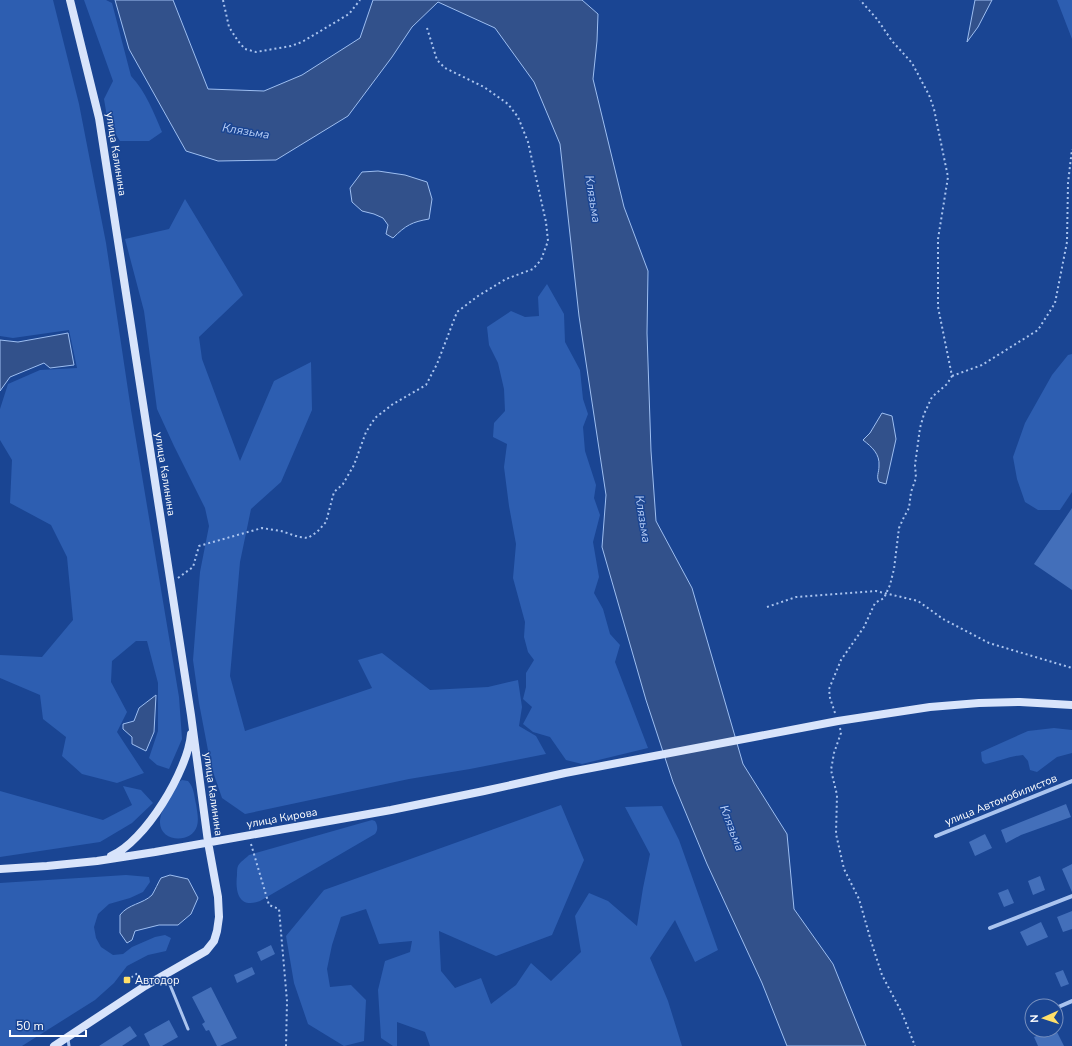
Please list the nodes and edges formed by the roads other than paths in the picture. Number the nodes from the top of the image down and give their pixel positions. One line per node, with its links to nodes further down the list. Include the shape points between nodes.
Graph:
1 (70, 0): 3 (main road, улица Калинина, via 100,118)
2 (1072, 705): 6 (main road, улица Кирова, via 979,703 930,707 838,721 565,773 422,804)
3 (191, 715): 6 (main road, улица Калинина); 7 (main road, via 190,741 183,765 154,815 122,851)
4 (1072, 781): 5 (street, улица Автомобилистов)
5 (936, 836)
6 (208, 842): 7 (main road, улица Кирова); 11 (main road, улица Калинина, via 218,896 219,917 214,942 206,950)
7 (98, 861): 8 (main road, улица Кирова)
8 (0, 869)
9 (1072, 896): 10 (street)
10 (990, 928)
11 (165, 973): 12 (lane); 13 (main road)
12 (188, 1028)
13 (68, 1037): 14 (main road); 15 (lane)
14 (54, 1046)
15 (69, 1046)

